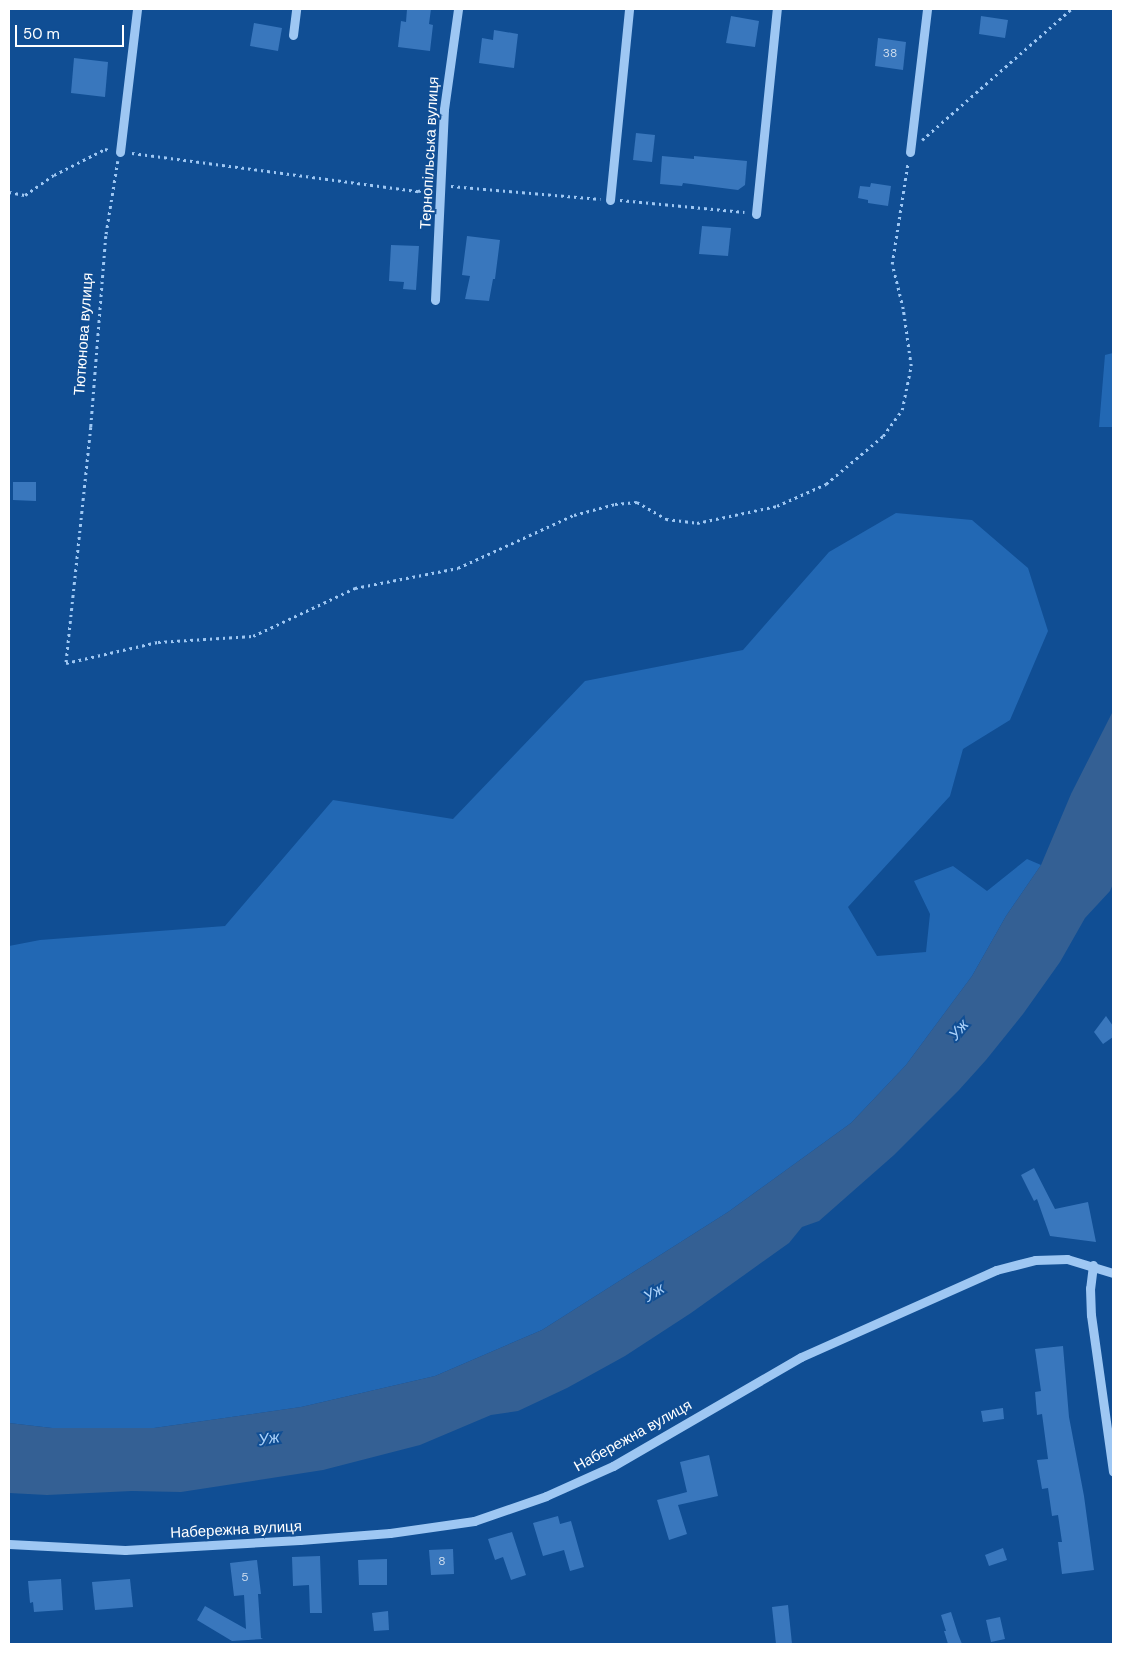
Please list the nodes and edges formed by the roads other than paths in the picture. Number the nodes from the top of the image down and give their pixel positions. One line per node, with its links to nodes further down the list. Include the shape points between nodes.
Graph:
1 (137, 9): 8 (street)
2 (296, 9): 7 (street)
3 (458, 9): 12 (street, Тернопільська вулиця, via 444,109)
4 (629, 9): 10 (street)
5 (777, 9): 11 (street)
6 (927, 9): 9 (street)
7 (293, 35)
8 (120, 152)
9 (910, 152)
10 (610, 200)
11 (756, 214)
12 (435, 300)
13 (1093, 1265): 14 (street, Набережна вулиця); 15 (street, via 1091,1315); 16 (street, Набережна вулиця, via 1067,1260 1036,1260 996,1270 801,1357 613,1466 546,1496 474,1522 390,1533 125,1550)
14 (1113, 1273)
15 (1113, 1471)
16 (9, 1544)

